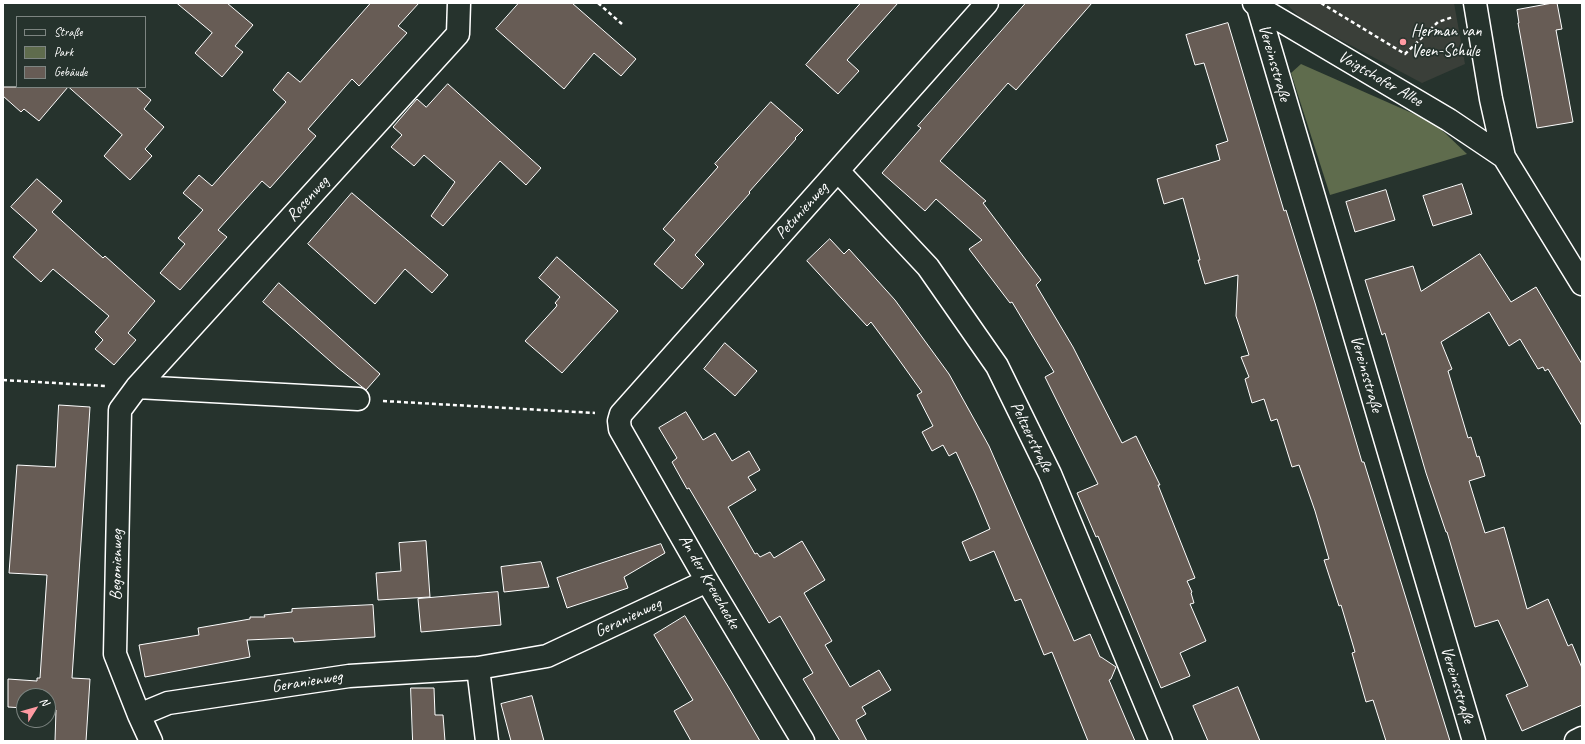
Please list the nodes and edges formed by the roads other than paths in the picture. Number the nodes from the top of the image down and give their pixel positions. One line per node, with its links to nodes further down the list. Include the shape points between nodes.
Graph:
1 (459, 3): 8 (street, Rosenweg, via 458,34)
2 (987, 3): 6 (street, Petunienweg)
3 (1256, 5): 5 (street, Voigtshofer Allee, via 1449,120); 19 (street, Vereinsstraße)
4 (1476, 6): 5 (street, Voigtshofer Allee, via 1491,99)
5 (1504, 157): 7 (street, Voigtshofer Allee)
6 (838, 171): 10 (street, Petunienweg, via 621,414); 18 (street, Peltzerstraße, via 928,267 997,366 1050,474)
7 (1582, 284)
8 (137, 387): 9 (street); 13 (street, Begonienweg, via 120,410 115,654)
9 (358, 399)
10 (618, 421): 11 (street, An der Kreuzhecke, via 620,429)
11 (707, 581): 12 (street, Geranienweg, via 547,656); 17 (street, An der Kreuzhecke)
12 (478, 668): 13 (street, Geranienweg, via 349,676 168,703); 16 (street)
13 (139, 715): 15 (street, Begonienweg)
14 (1582, 738): 20 (street)
15 (151, 741)
16 (487, 741)
17 (803, 741)
18 (1161, 741)
19 (1474, 741)
20 (1576, 741)

